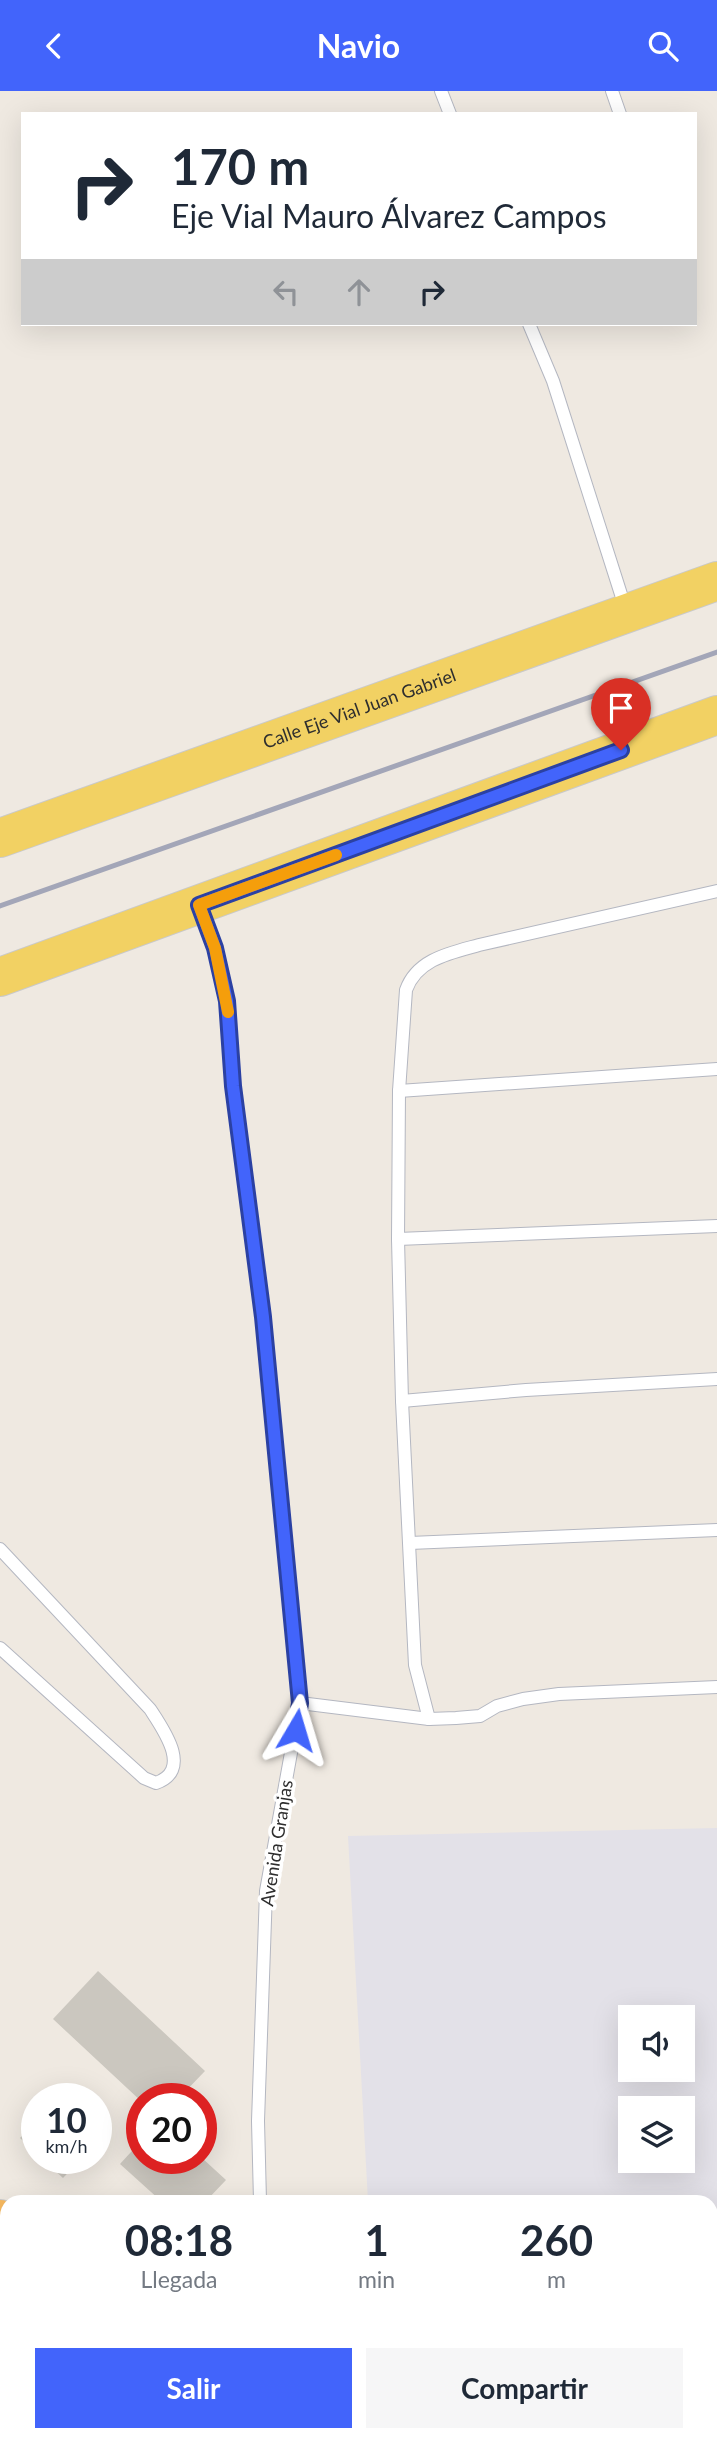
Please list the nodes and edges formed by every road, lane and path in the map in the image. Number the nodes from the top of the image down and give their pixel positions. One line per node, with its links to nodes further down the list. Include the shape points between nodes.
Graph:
1 (441, 91): 3 (lane)
2 (612, 91): 4 (lane)
3 (449, 112)
4 (619, 112)
5 (530, 326): 7 (lane, via 553,381)
6 (717, 581): 7 (main road, Calle Eje Vial Juan Gabriel)
7 (627, 613): 9 (main road, Calle Eje Vial Juan Gabriel)
8 (717, 715): 11 (main road)
9 (0, 838)
10 (717, 891): 14 (lane, via 479,945 426,964 411,975 406,990)
11 (199, 905): 12 (main road); 24 (lane, Avenida Granjas, via 227,1001)
12 (0, 977)
13 (717, 1069): 14 (lane)
14 (399, 1091): 16 (lane)
15 (717, 1226): 16 (lane)
16 (398, 1239): 18 (lane)
17 (717, 1379): 18 (lane)
18 (402, 1401): 20 (lane)
19 (717, 1530): 20 (lane)
20 (410, 1543): 25 (lane, via 415,1665)
21 (0, 1549): 22 (lane, via 150,1709 174,1756 168,1776 156,1783 144,1778)
22 (0, 1648)
23 (717, 1687): 25 (lane, via 559,1694 497,1706 480,1716)
24 (300, 1703): 25 (lane); 26 (lane, Avenida Granjas, via 266,1891)
25 (429, 1719)
26 (260, 2195)

